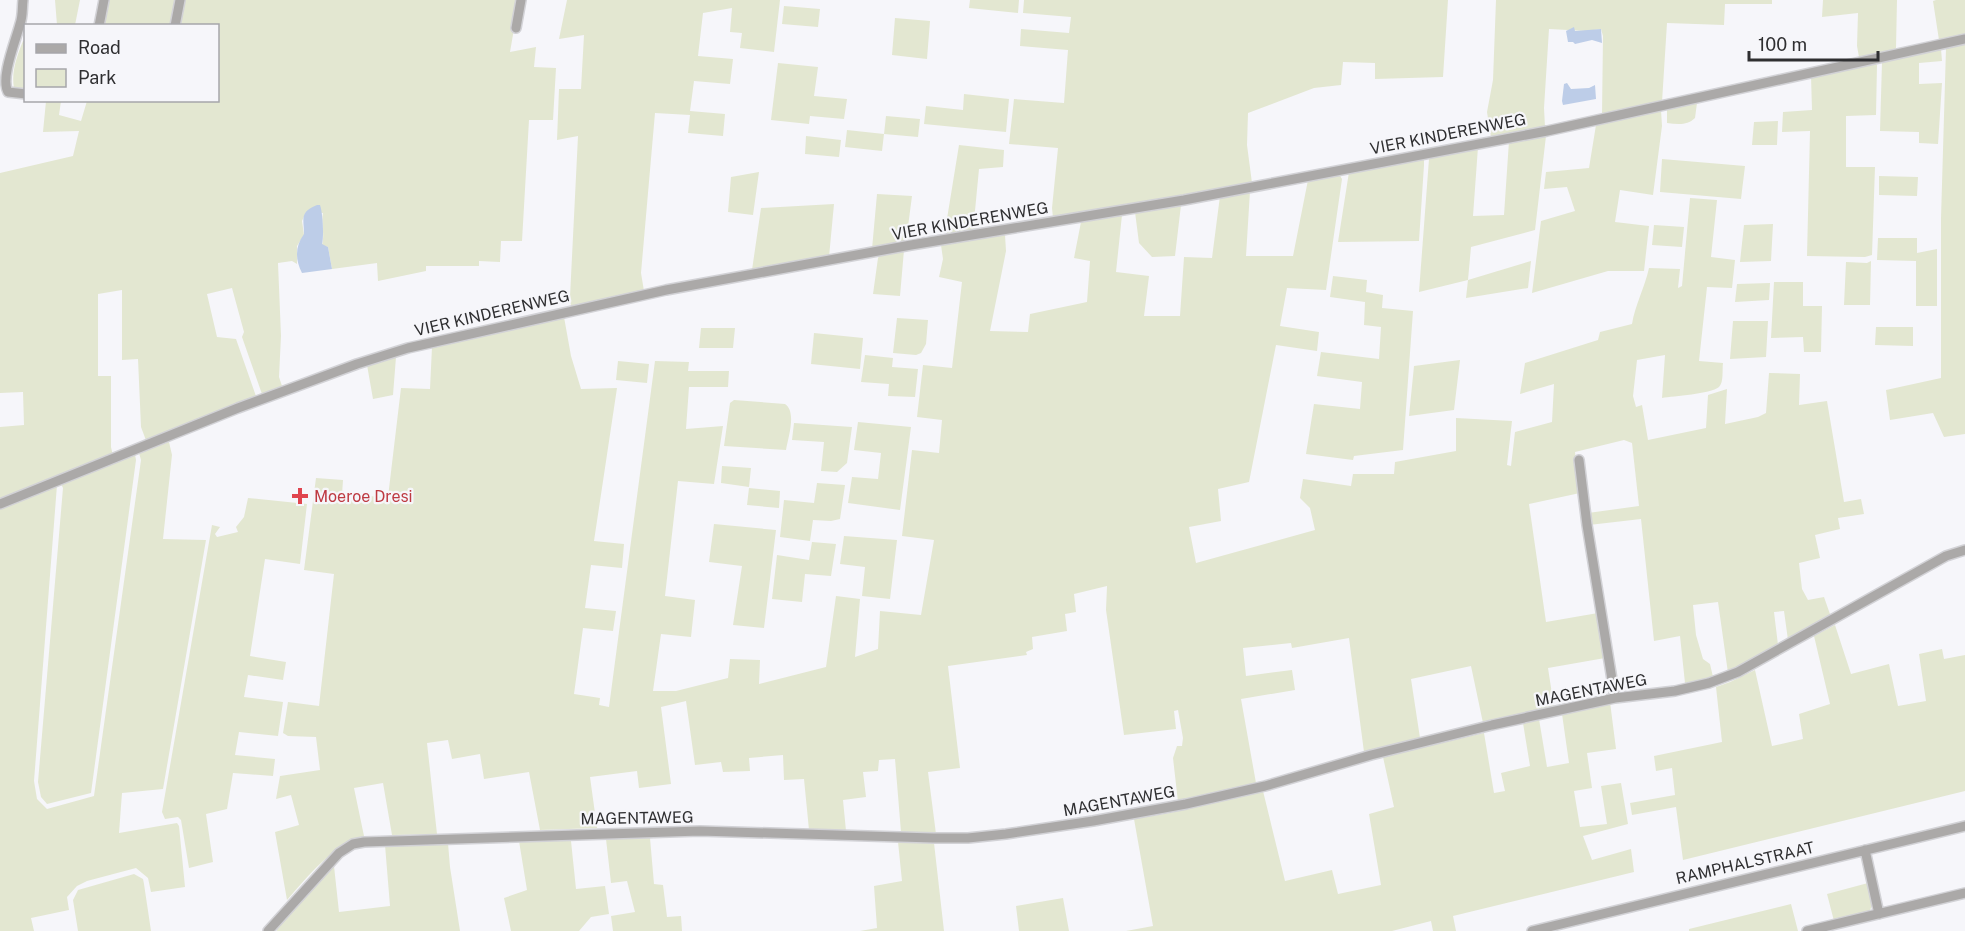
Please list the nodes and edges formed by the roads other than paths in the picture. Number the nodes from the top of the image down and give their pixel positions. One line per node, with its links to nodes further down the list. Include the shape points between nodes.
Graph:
1 (23, 0): 9 (street, via 5,88 8,93)
2 (104, 0): 5 (street)
3 (180, 0): 6 (street)
4 (521, 0): 7 (street)
5 (99, 24)
6 (175, 24)
7 (516, 28)
8 (1965, 39): 11 (street, VIER KINDERENWEG, via 1547,131 1184,200 677,288 420,345 238,408)
9 (24, 94)
10 (1579, 460): 13 (street)
11 (0, 504)
12 (1965, 550): 13 (street, MAGENTAWEG, via 1946,556 1727,677 1675,691)
13 (1615, 698): 18 (street, MAGENTAWEG, via 1399,748 1186,804 987,836 700,831 364,842 339,854)
14 (1965, 826): 15 (street, RAMPHALSTRAAT)
15 (1865, 850): 17 (street); 19 (street, RAMPHALSTRAAT)
16 (1965, 893): 17 (street)
17 (1879, 914): 20 (street)
18 (268, 931)
19 (1532, 931)
20 (1807, 931)

